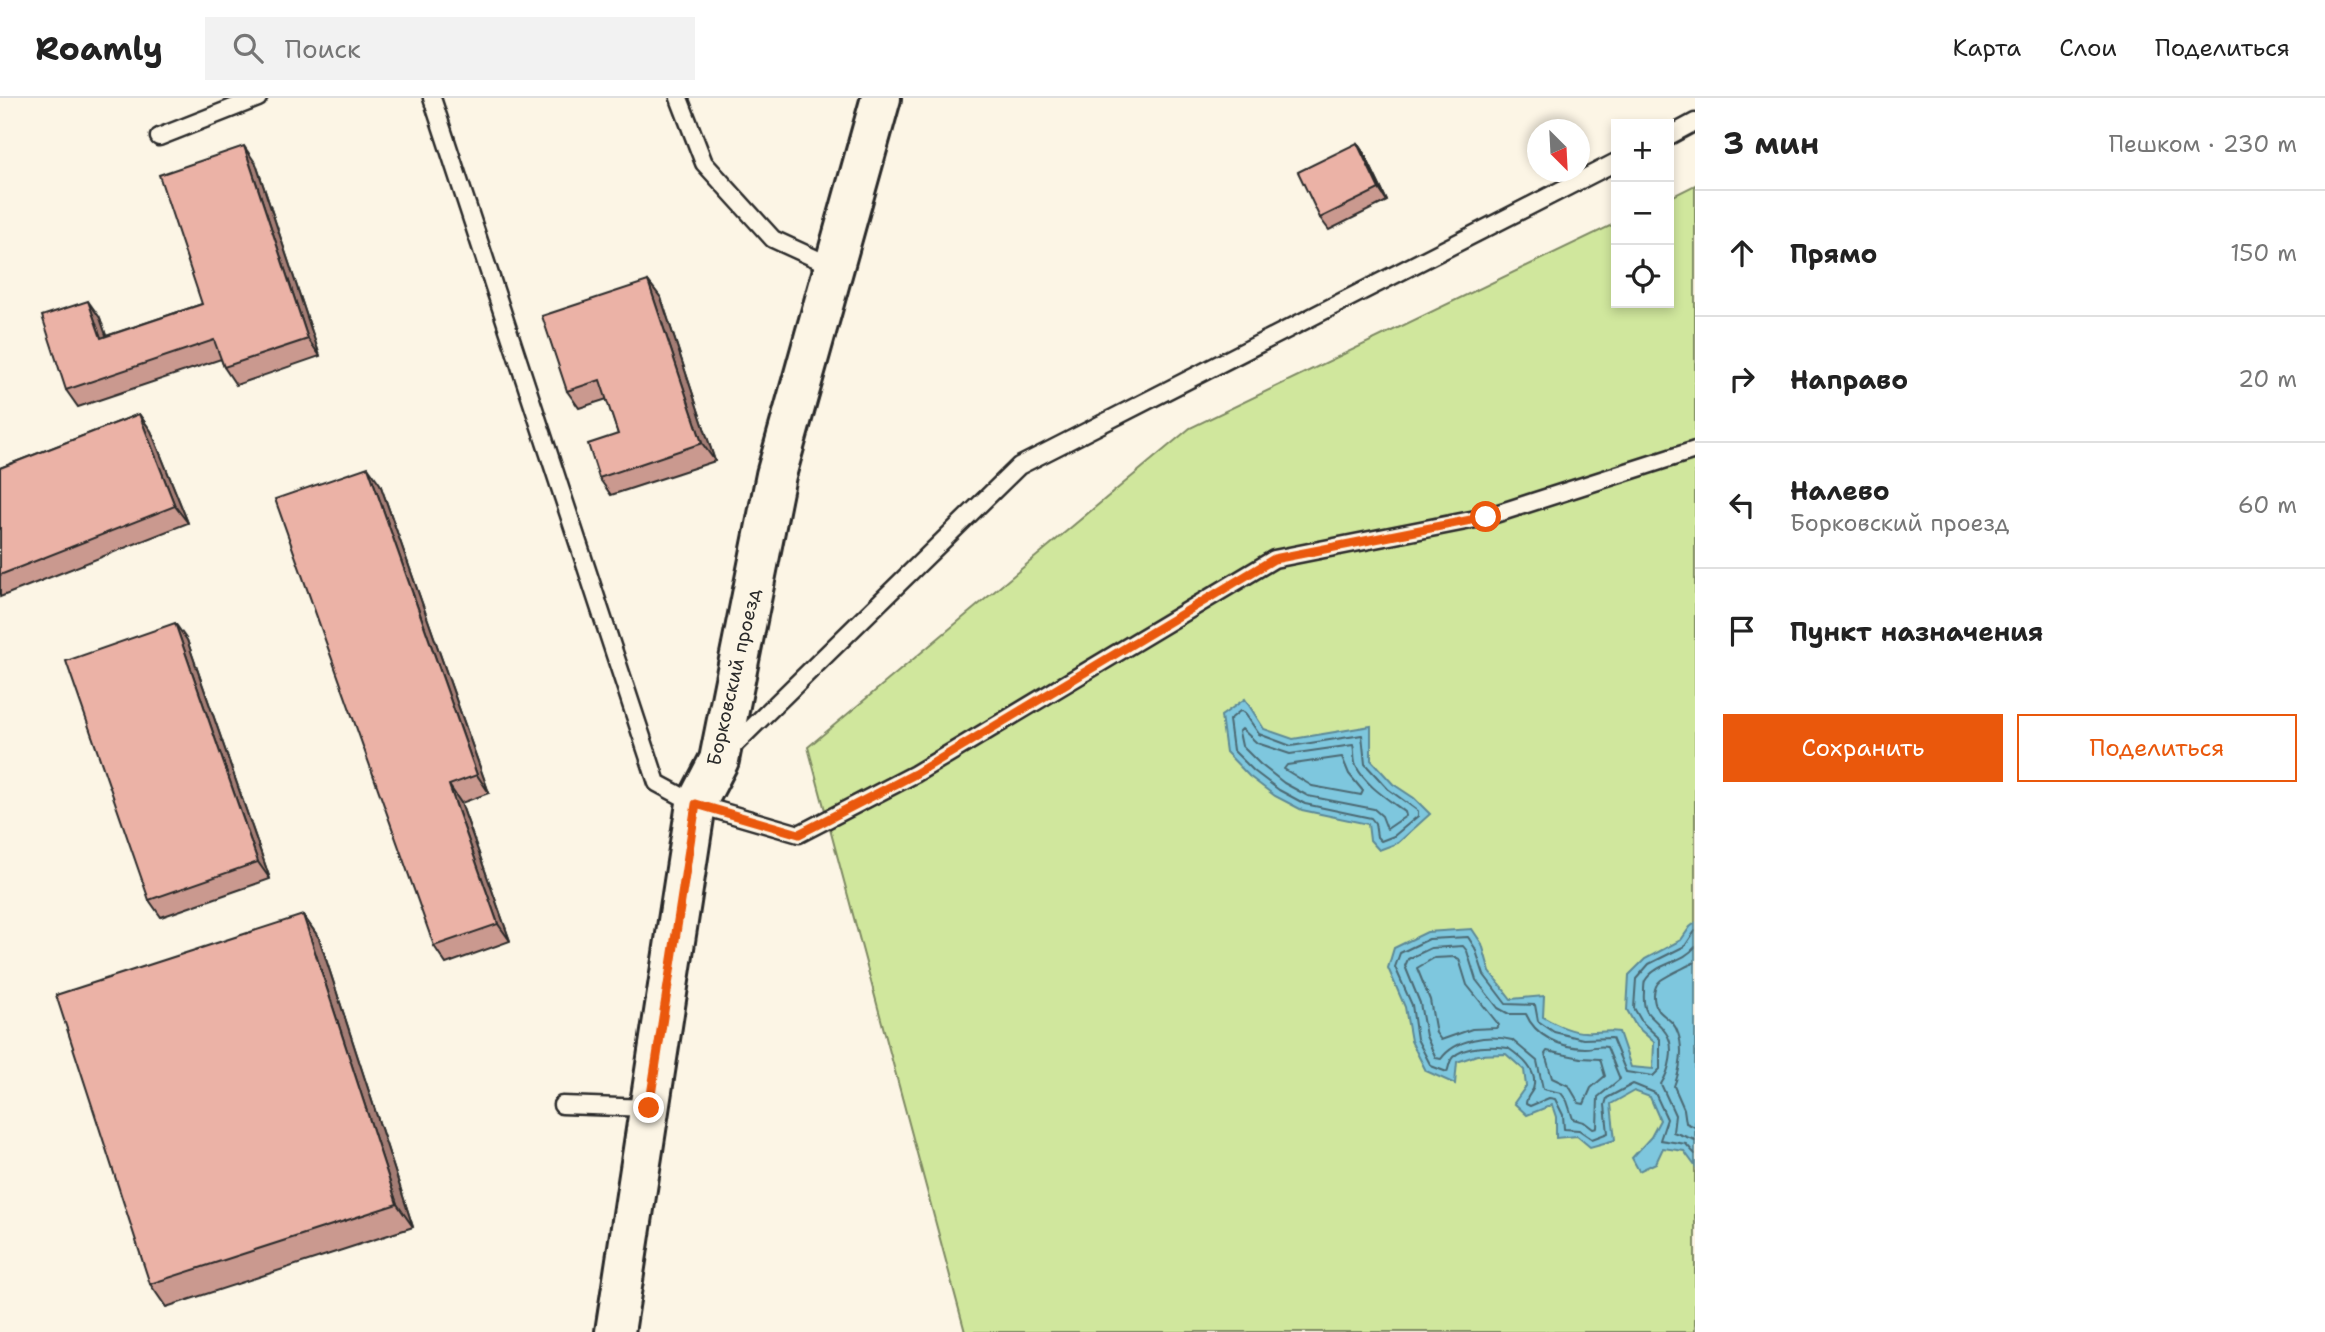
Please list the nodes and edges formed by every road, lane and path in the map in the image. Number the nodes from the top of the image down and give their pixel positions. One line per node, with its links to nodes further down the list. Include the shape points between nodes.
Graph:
1 (258, 98): 7 (lane)
2 (432, 98): 12 (lane, via 657,783)
3 (679, 98): 9 (lane, via 704,163 773,239)
4 (881, 98): 9 (street, Борковский проезд)
5 (1695, 122): 6 (lane)
6 (1674, 133)
7 (159, 136)
8 (1611, 165): 11 (lane, via 1019,466)
9 (834, 267): 11 (street, Борковский проезд, via 776,475)
10 (1695, 450): 12 (lane, via 1486,517 1274,559 915,774 799,834)
11 (719, 760): 12 (street, Борковский проезд)
12 (696, 804): 14 (street, Борковский проезд)
13 (562, 1105): 14 (lane)
14 (649, 1108): 15 (street, Борковский проезд)
15 (615, 1332)

